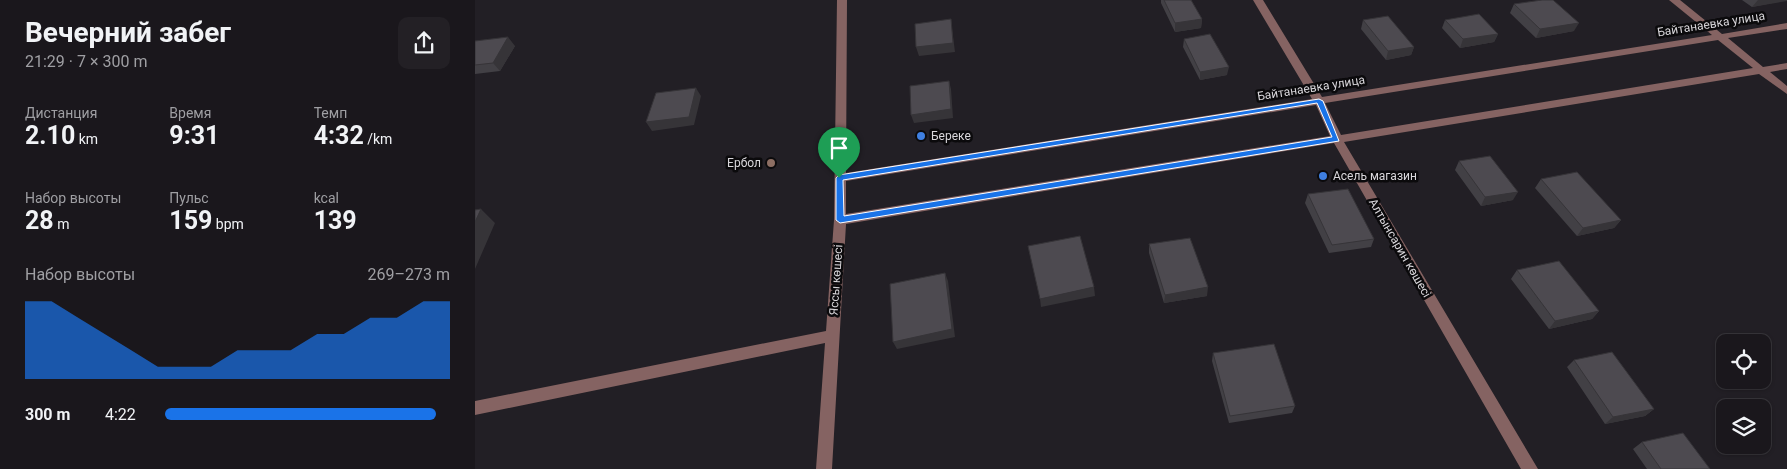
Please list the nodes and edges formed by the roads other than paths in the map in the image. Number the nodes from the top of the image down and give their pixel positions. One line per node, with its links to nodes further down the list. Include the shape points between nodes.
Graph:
1 (842, 0): 11 (street, Яссы көшесі)
2 (1259, 0): 9 (street, Алтынсарин көшесі)
3 (1674, 0): 5 (street)
4 (1787, 26): 5 (street, Байтанаевка улица)
5 (1720, 36): 7 (street); 9 (street, Байтанаевка улица)
6 (1787, 66): 7 (street)
7 (1761, 70): 8 (street); 10 (street)
8 (1787, 91)
9 (1319, 101): 10 (street, Алтынсарин көшесі); 11 (street, Байтанаевка улица)
10 (1337, 139): 12 (street); 16 (street, Алтынсарин көшесі)
11 (839, 178): 12 (street, Яссы көшесі)
12 (840, 220): 13 (street, Яссы көшесі)
13 (833, 336): 14 (street); 15 (street, Яссы көшесі)
14 (475, 408)
15 (823, 469)
16 (1530, 469)

